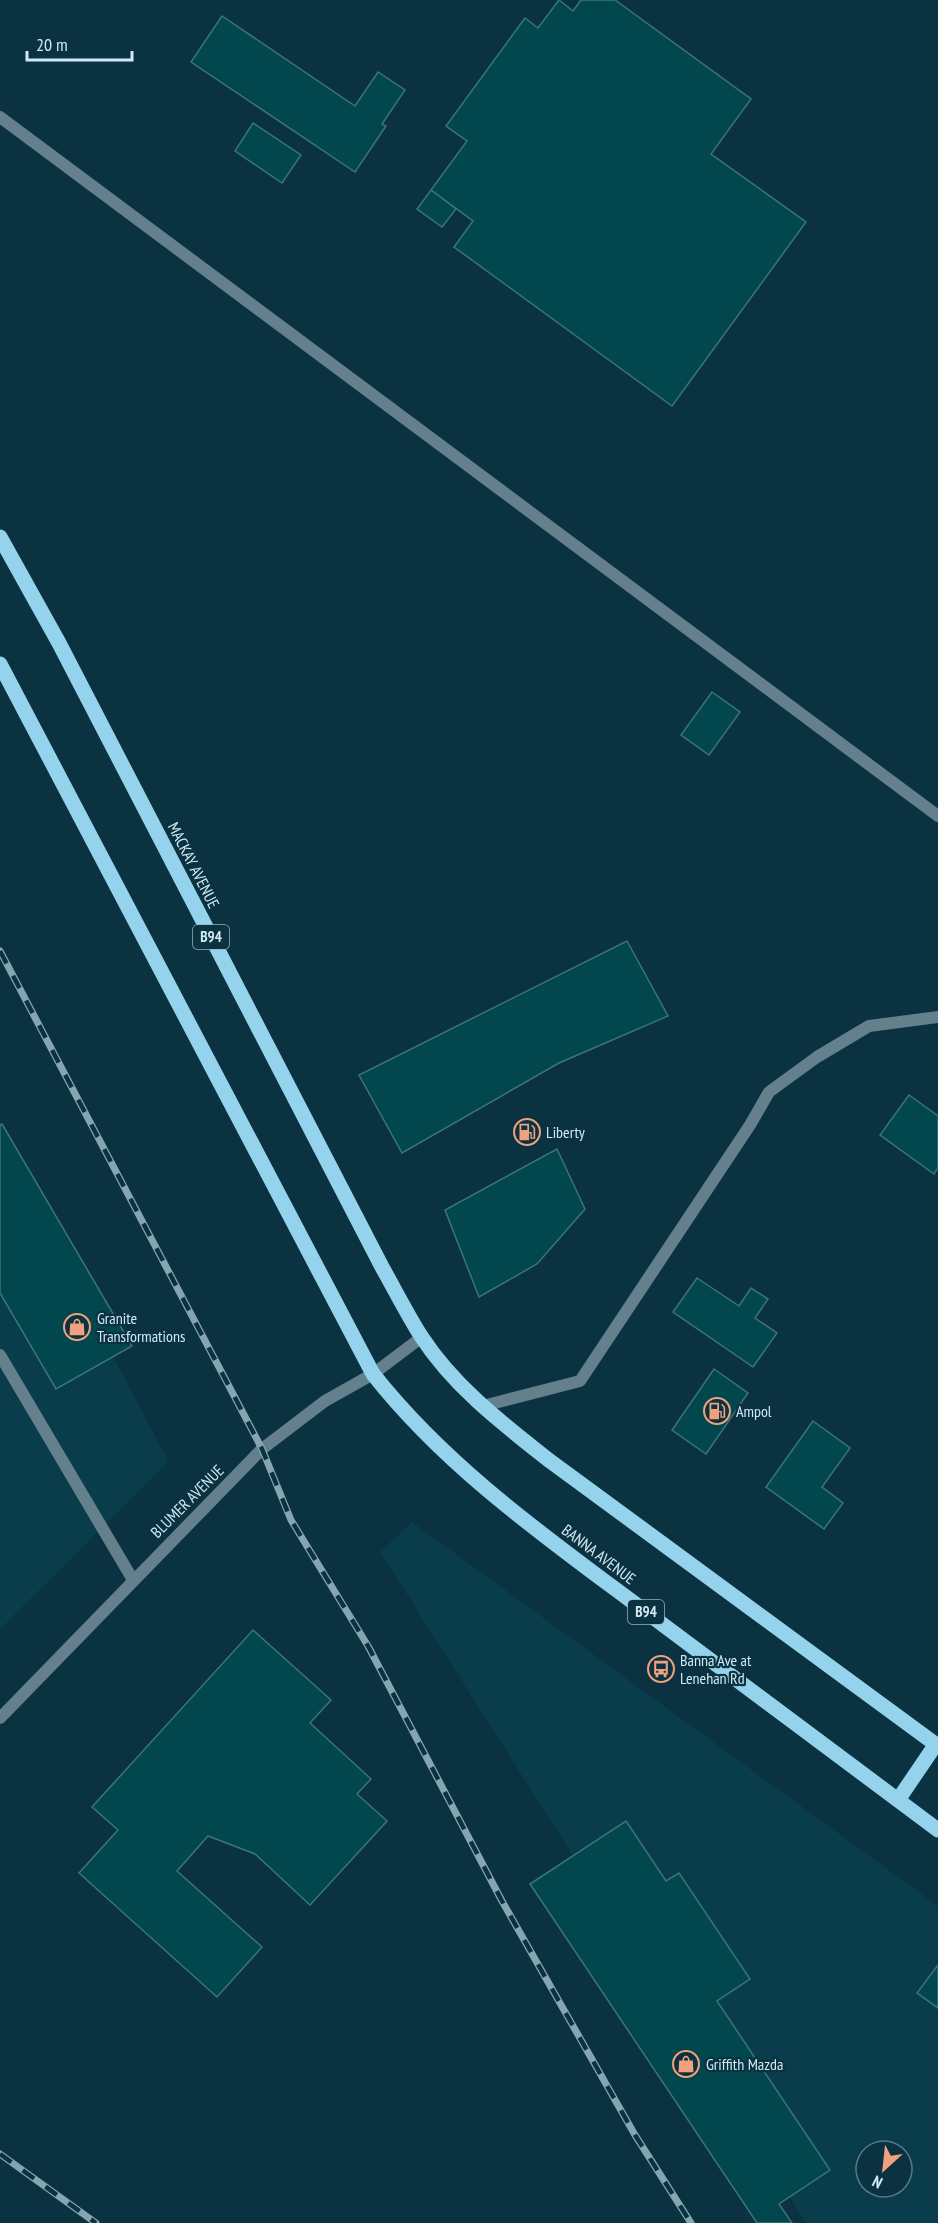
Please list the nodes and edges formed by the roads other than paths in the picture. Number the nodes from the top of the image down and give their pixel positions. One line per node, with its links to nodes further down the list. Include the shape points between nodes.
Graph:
1 (0, 117): 4 (street)
2 (0, 537): 6 (main road, MACKAY AVENUE / B94, via 377,1259)
3 (0, 664): 8 (main road, B94)
4 (938, 816)
5 (938, 1017): 9 (street, via 869,1026 769,1092 580,1381)
6 (422, 1337): 8 (street, BLUMER AVENUE); 9 (main road, B94)
7 (0, 1356): 10 (street)
8 (372, 1374): 10 (street, BLUMER AVENUE, via 325,1401 262,1449); 13 (main road, BANNA AVENUE / B94, via 423,1431 512,1510)
9 (483, 1407): 12 (main road, B94, via 550,1461)
10 (133, 1580): 11 (street, BLUMER AVENUE)
11 (0, 1718)
12 (937, 1744): 13 (main road)
13 (898, 1800): 14 (main road, BANNA AVENUE / B94)
14 (938, 1830)

